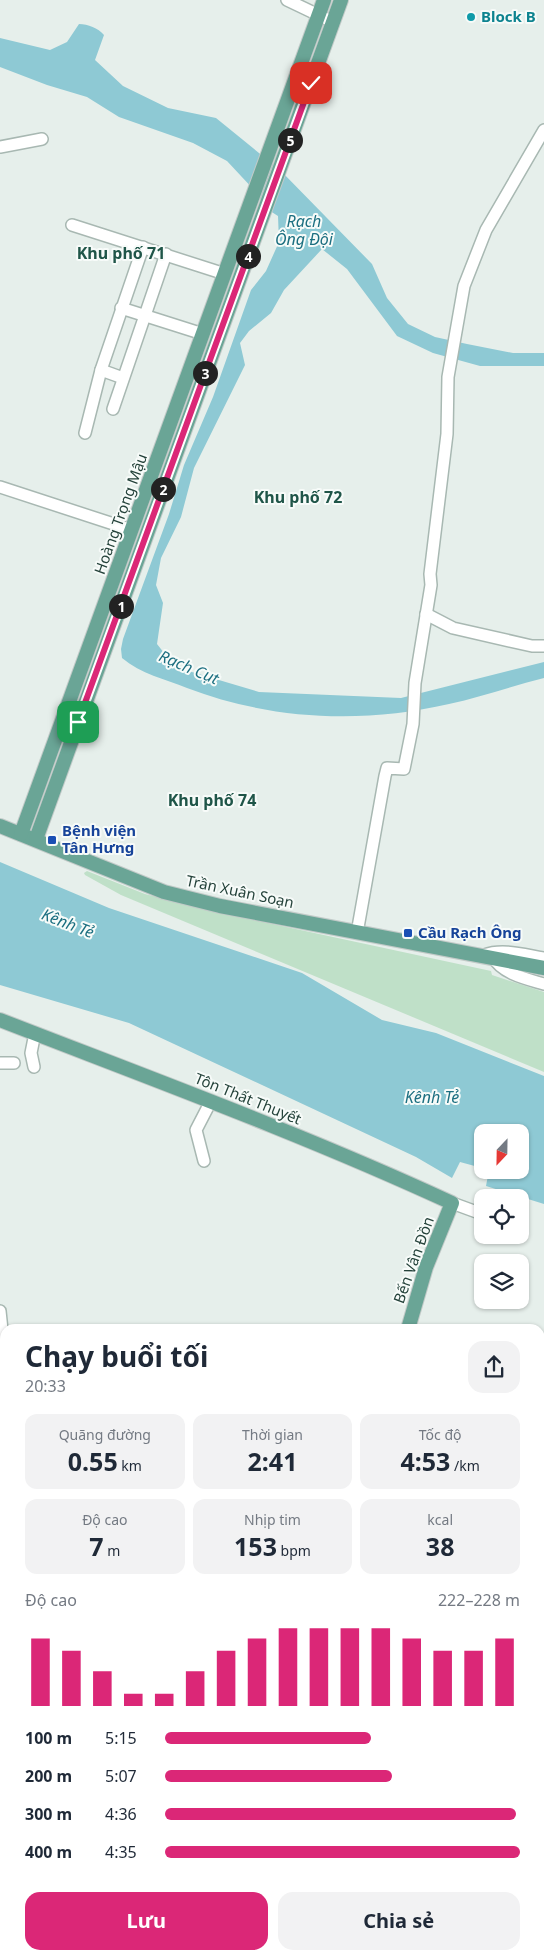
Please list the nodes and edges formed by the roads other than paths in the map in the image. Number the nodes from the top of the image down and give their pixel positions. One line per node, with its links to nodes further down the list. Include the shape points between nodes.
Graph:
1 (287, 0): 4 (street)
2 (324, 0): 4 (main road)
3 (337, 1): 5 (main road)
4 (319, 15): 5 (street); 12 (main road, Hoàng Trọng Mậu)
5 (333, 22): 13 (main road, Hoàng Trọng Mậu)
6 (544, 130): 26 (street, via 485,231 464,286 448,377 447,434)
7 (42, 139): 8 (street)
8 (0, 147)
9 (72, 225): 10 (street)
10 (143, 247): 11 (street); 14 (street)
11 (166, 254): 12 (street); 15 (street)
12 (225, 274): 13 (main road); 16 (main road, Hoàng Trọng Mậu)
13 (239, 279): 20 (main road, Hoàng Trọng Mậu)
14 (121, 308): 15 (street); 17 (street)
15 (144, 315): 16 (street); 18 (street)
16 (203, 334): 19 (main road, Hoàng Trọng Mậu)
17 (101, 370): 18 (street); 22 (street)
18 (123, 378): 21 (street)
19 (180, 398): 20 (main road); 24 (main road, Hoàng Trọng Mậu)
20 (194, 403): 25 (main road, Hoàng Trọng Mậu)
21 (113, 409)
22 (85, 433)
23 (0, 488): 24 (street)
24 (132, 530): 25 (main road); 28 (main road, Hoàng Trọng Mậu)
25 (146, 535): 29 (main road, Hoàng Trọng Mậu)
26 (426, 614): 27 (street, via 453,628); 33 (street, via 415,683 414,724 404,769 388,768 385,776)
27 (544, 646)
28 (80, 674): 29 (main road); 31 (main road, Hoàng Trọng Mậu)
29 (94, 679): 32 (main road, Hoàng Trọng Mậu)
30 (0, 826): 31 (main road, Trần Xuân Soạn)
31 (22, 834): 32 (main road, Trần Xuân Soạn)
32 (36, 840): 33 (main road, Trần Xuân Soạn, via 164,892)
33 (357, 933): 34 (main road, Trần Xuân Soạn)
34 (494, 957): 35 (street, Trần Xuân Soạn, via 494,952 507,952); 36 (main road); 37 (street, Trần Xuân Soạn, via 507,971)
35 (544, 958)
36 (544, 968)
37 (544, 984)
38 (0, 1020): 39 (main road, Tôn Thất Thuyết)
39 (35, 1034): 42 (street, via 31,1053); 43 (main road, Tôn Thất Thuyết)
40 (0, 1063): 41 (street)
41 (14, 1063)
42 (34, 1067)
43 (211, 1101): 44 (street, via 196,1130); 45 (main road, Tôn Thất Thuyết)
44 (204, 1161)
45 (452, 1203): 46 (street, Tôn Thất Thuyết); 49 (main road, Bến Vân Đồn, via 426,1267)
46 (474, 1211)
47 (0, 1311): 48 (street)
48 (1, 1324)
49 (409, 1324)

